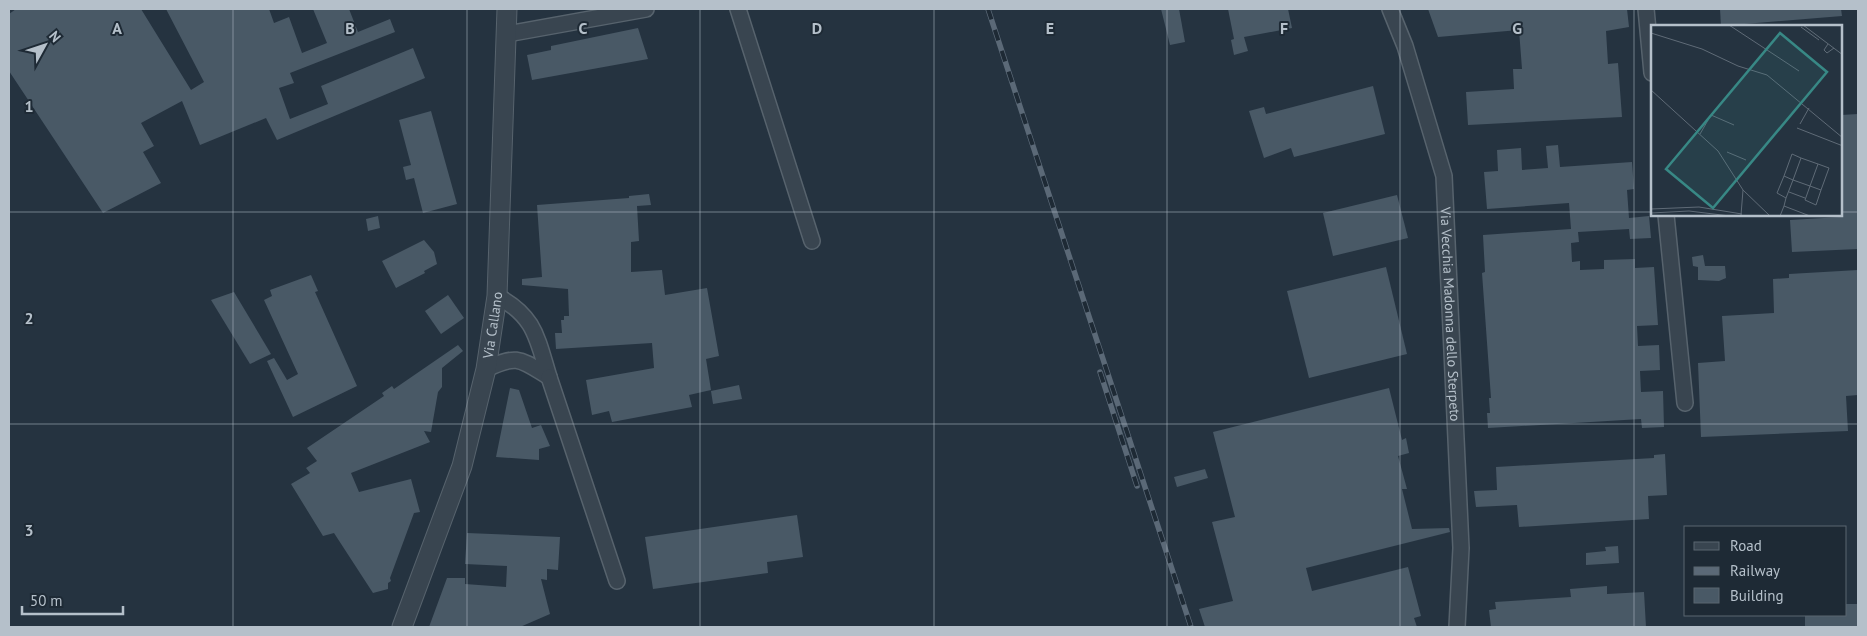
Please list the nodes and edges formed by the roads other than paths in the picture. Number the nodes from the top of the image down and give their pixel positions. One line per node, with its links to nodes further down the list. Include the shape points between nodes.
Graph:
1 (508, 9): 6 (street, Via Callano)
2 (646, 9): 6 (street)
3 (738, 9): 9 (street)
4 (1390, 9): 16 (street, Via Vecchia Madonna dello Sterpeto, via 1405,46 1444,176 1461,548)
5 (1646, 9): 7 (street)
6 (506, 34): 10 (street, Via Callano)
7 (1651, 62)
8 (1666, 216): 13 (street)
9 (812, 241)
10 (497, 296): 11 (street, Via Callano); 12 (street, via 518,309 532,327)
11 (486, 369): 12 (street, via 502,361 516,359); 15 (street, Via Callano, via 462,466)
12 (549, 377): 14 (street)
13 (1685, 403)
14 (617, 581)
15 (402, 627)
16 (1457, 627)

